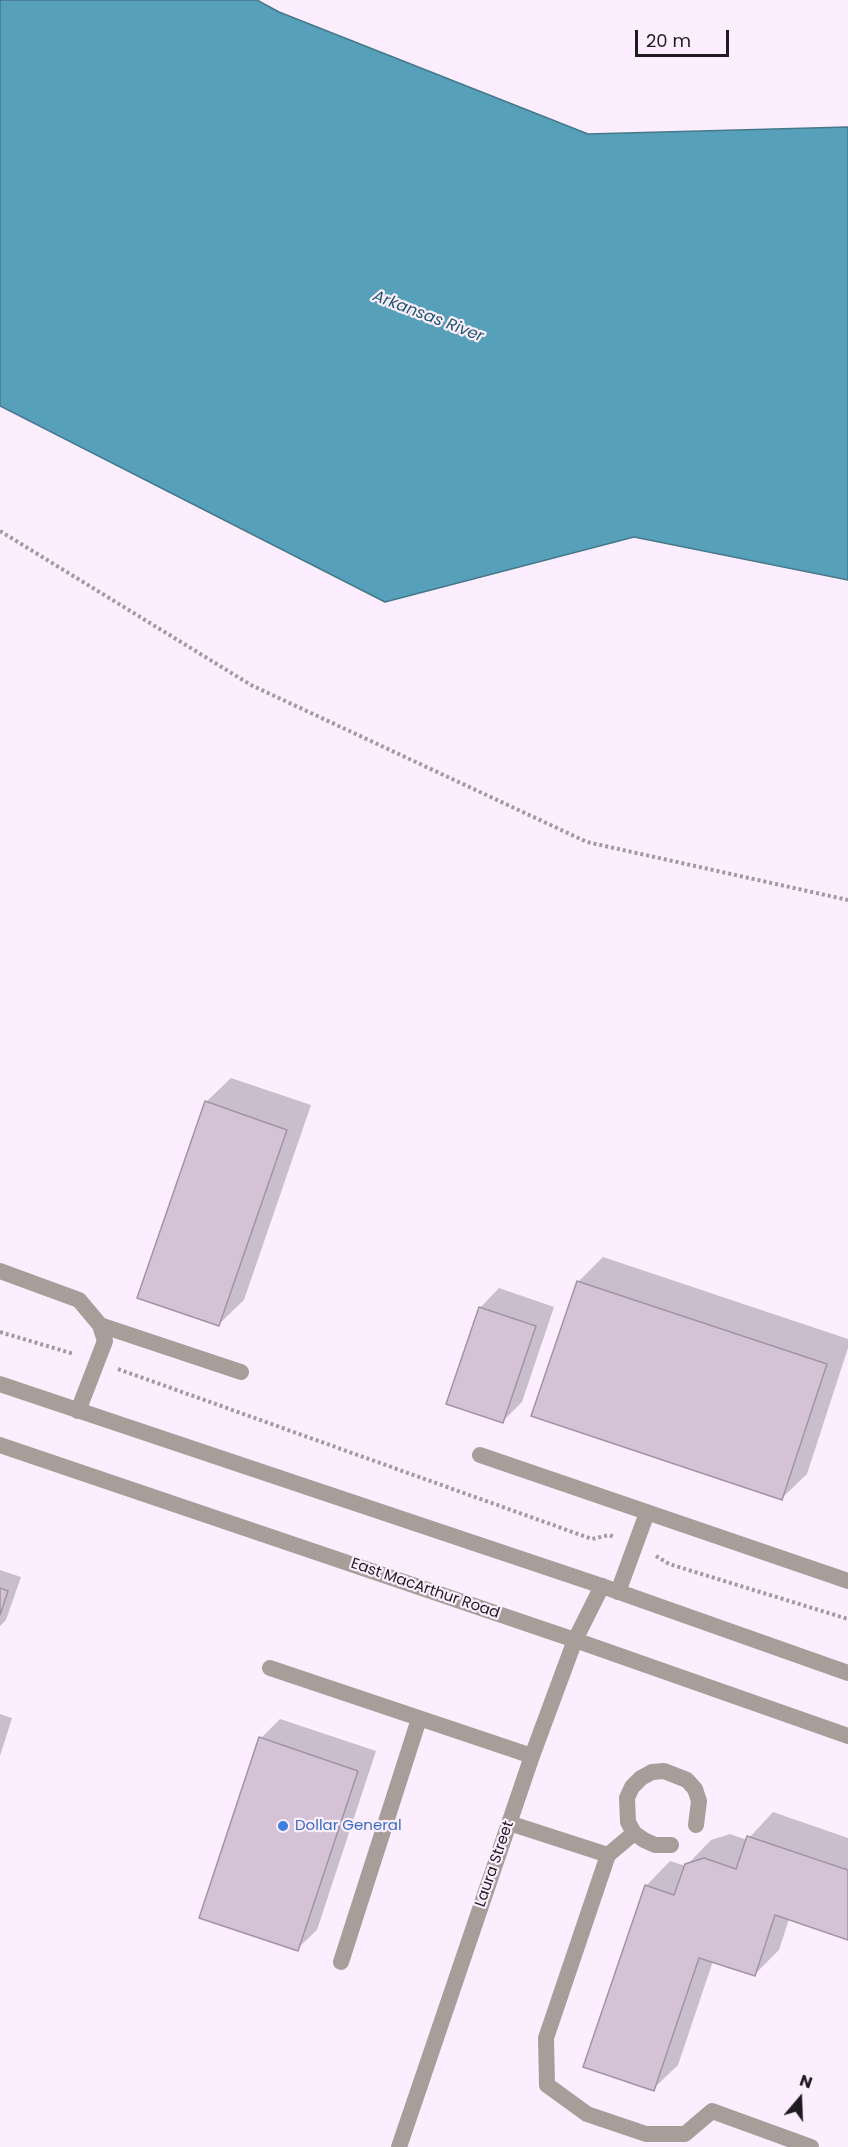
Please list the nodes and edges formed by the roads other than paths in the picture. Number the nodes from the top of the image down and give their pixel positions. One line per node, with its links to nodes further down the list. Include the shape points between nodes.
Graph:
1 (0, 1271): 2 (street, via 79,1300)
2 (100, 1325): 3 (street); 5 (street, via 105,1341)
3 (241, 1372)
4 (0, 1384): 5 (street)
5 (78, 1411): 10 (street)
6 (0, 1445): 12 (street, East MacArthur Road)
7 (480, 1455): 8 (street)
8 (647, 1512): 9 (street); 11 (street)
9 (848, 1581)
10 (602, 1586): 11 (street); 12 (street, Laura Street)
11 (618, 1592): 14 (street)
12 (575, 1640): 16 (street, East MacArthur Road); 17 (street, Laura Street)
13 (270, 1668): 15 (street)
14 (848, 1673)
15 (418, 1719): 17 (street); 23 (street)
16 (848, 1736)
17 (532, 1756): 18 (street, Laura Street)
18 (509, 1823): 22 (street); 24 (street, Laura Street)
19 (696, 1825): 20 (street, via 700,1813 695,1789 676,1774 652,1772 632,1786 627,1798 625,1810)
20 (634, 1833): 21 (street, via 655,1845); 22 (street)
21 (671, 1845)
22 (608, 1856): 25 (street, via 546,2038 547,2085 587,2114 646,2134 685,2134 712,2111)
23 (341, 1962)
24 (399, 2147)
25 (811, 2147)

